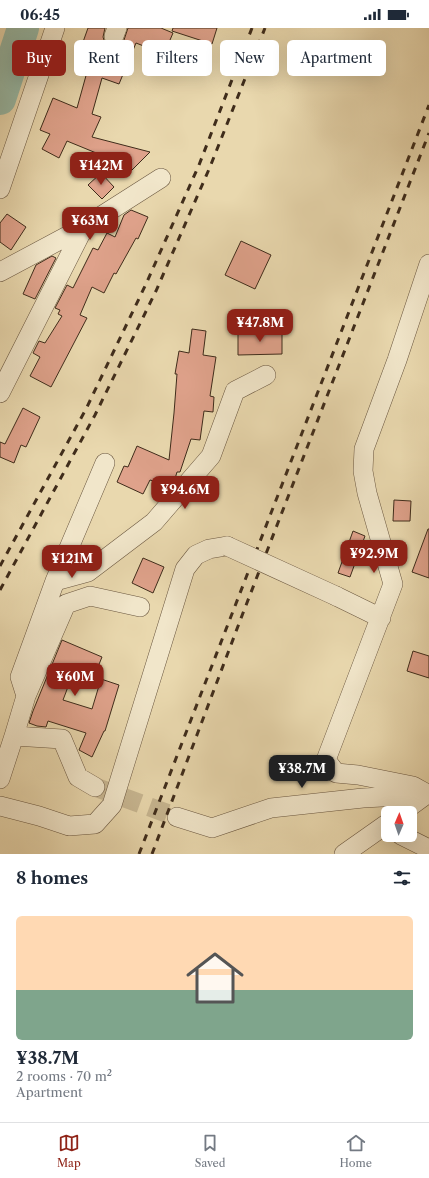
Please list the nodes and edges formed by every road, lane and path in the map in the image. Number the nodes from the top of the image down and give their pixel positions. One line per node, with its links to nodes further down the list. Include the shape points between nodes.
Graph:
1 (55, 28): 3 (street)
2 (161, 178): 4 (street)
3 (0, 189)
4 (84, 227): 6 (street); 8 (street)
5 (429, 264): 12 (street, via 364,449 363,471 367,493 394,584)
6 (0, 272)
7 (266, 374): 10 (street, via 235,391 211,456 154,522 88,572)
8 (0, 393)
9 (105, 463): 10 (street)
10 (55, 582): 13 (street, via 20,677)
11 (140, 607): 13 (street, via 90,596 66,604)
12 (381, 618): 17 (street, via 326,760 336,773 413,786); 18 (street, bridge, via 227,546 209,549 196,555 185,570 112,806 95,824 69,826)
13 (26, 696): 14 (street)
14 (14, 736): 15 (street); 16 (street, via 62,739 78,777)
15 (0, 779)
16 (95, 787)
17 (428, 795): 19 (street); 20 (street, via 362,798 271,808 212,828)
18 (0, 806)
19 (412, 806)
20 (177, 817)
21 (381, 829): 24 (street)
22 (415, 842): 23 (street)
23 (429, 849)
24 (344, 854)

